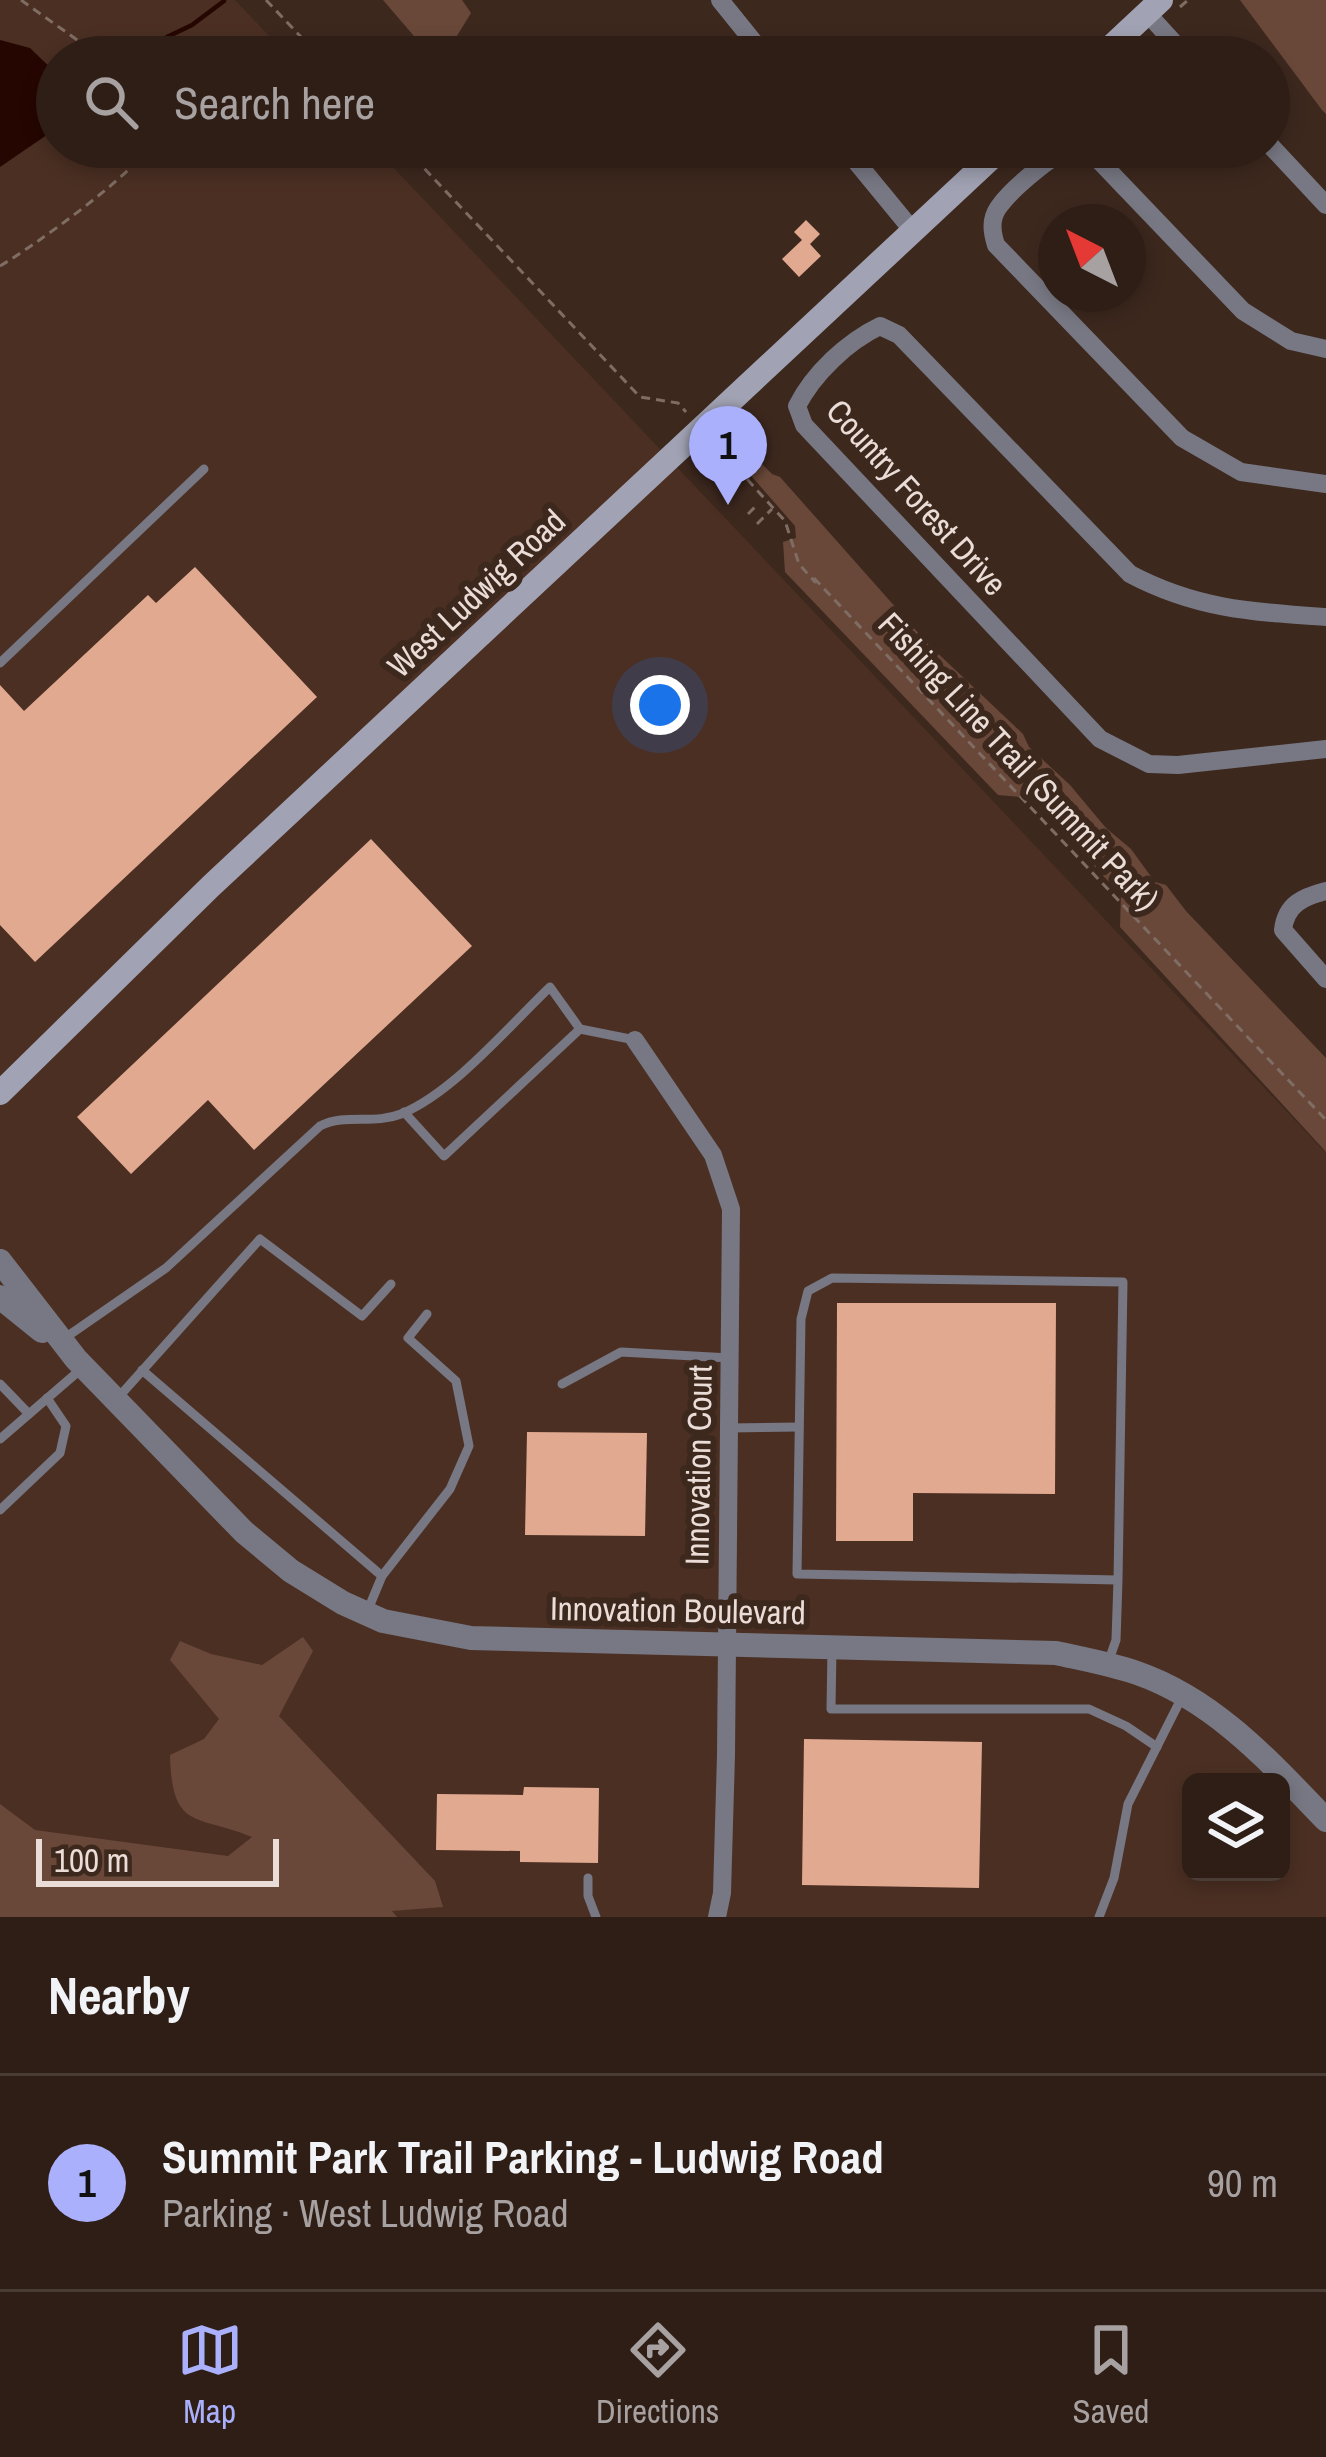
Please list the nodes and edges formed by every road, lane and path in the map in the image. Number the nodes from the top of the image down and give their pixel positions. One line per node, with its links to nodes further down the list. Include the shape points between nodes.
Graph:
1 (21, 0): 5 (path)
2 (266, 0): 6 (path)
3 (721, 0): 7 (street)
4 (1154, 7): 8 (main road); 9 (street)
5 (71, 36)
6 (300, 36)
7 (749, 36)
8 (1123, 36)
9 (1173, 36)
10 (1290, 166): 17 (street)
11 (130, 168): 19 (path)
12 (424, 168): 21 (path, via 640,397 678,403)
13 (861, 168): 18 (street)
14 (980, 168): 18 (main road, West Ludwig Road)
15 (1041, 168): 24 (street, via 997,208 996,245 1182,438 1241,472)
16 (1106, 168): 20 (street, via 1243,310 1291,341)
17 (1326, 205)
18 (913, 231): 36 (main road, West Ludwig Road)
19 (0, 266)
20 (1326, 349)
21 (694, 421)
22 (205, 470): 30 (lane)
23 (711, 474): 26 (path, Fishing Line Trail (Summit Park), via 704,454 715,444)
24 (1326, 484)
25 (758, 504): 27 (path)
26 (773, 508): 28 (path); 38 (path, Fishing Line Trail (Summit Park), via 815,582 812,576)
27 (748, 514)
28 (758, 524)
29 (1326, 616): 31 (street, Country Forest Drive, via 1229,610 1167,594 1130,574 898,334 880,326 808,385 797,406 804,424 1100,739 1149,764 1178,766)
30 (0, 663)
31 (1326, 749)
32 (1326, 891): 33 (street, via 1292,906 1282,930)
33 (1326, 979)
34 (580, 1029): 35 (lane); 37 (lane, via 550,988); 37 (lane, via 445,1156)
35 (635, 1040): 44 (street, Innovation Court, via 713,1155 731,1209)
36 (0, 1093)
37 (404, 1112): 43 (lane, via 320,1126)
38 (1326, 1120)
39 (0, 1261): 43 (street, Innovation Boulevard)
40 (392, 1284): 45 (lane, via 362,1316 260,1239)
41 (0, 1297): 43 (street, Innovation Boulevard)
42 (427, 1314): 55 (lane, via 408,1338 457,1381 469,1446 450,1489)
43 (74, 1355): 48 (lane); 49 (street, Innovation Boulevard)
44 (730, 1358): 47 (lane, via 621,1352); 52 (street, Innovation Court)
45 (142, 1370): 49 (lane); 55 (lane)
46 (0, 1384): 50 (lane)
47 (562, 1384)
48 (47, 1398): 50 (lane); 54 (lane, via 66,1426 60,1453)
49 (116, 1400): 57 (street, Innovation Boulevard, via 244,1532 291,1571)
50 (28, 1414): 53 (lane)
51 (799, 1427): 52 (lane); 56 (lane, via 797,1574); 56 (lane, via 802,1305 819,1282 1123,1282)
52 (729, 1428): 58 (street, Innovation Court)
53 (0, 1439)
54 (0, 1510)
55 (382, 1576): 57 (lane)
56 (1118, 1580): 60 (lane)
57 (366, 1614): 58 (street, Innovation Boulevard, via 471,1638)
58 (726, 1642): 59 (street, Innovation Boulevard); 66 (street, Innovation Court)
59 (832, 1645): 60 (street, Innovation Boulevard, via 1010,1649); 62 (lane, via 831,1708 1089,1709)
60 (1108, 1665): 61 (street, Innovation Boulevard)
61 (1183, 1694): 62 (lane); 63 (street, Innovation Boulevard, via 1230,1726)
62 (1157, 1747): 67 (lane, via 1129,1804)
63 (1326, 1820)
64 (588, 1878): 65 (lane)
65 (596, 1917)
66 (717, 1917)
67 (1099, 1917)

